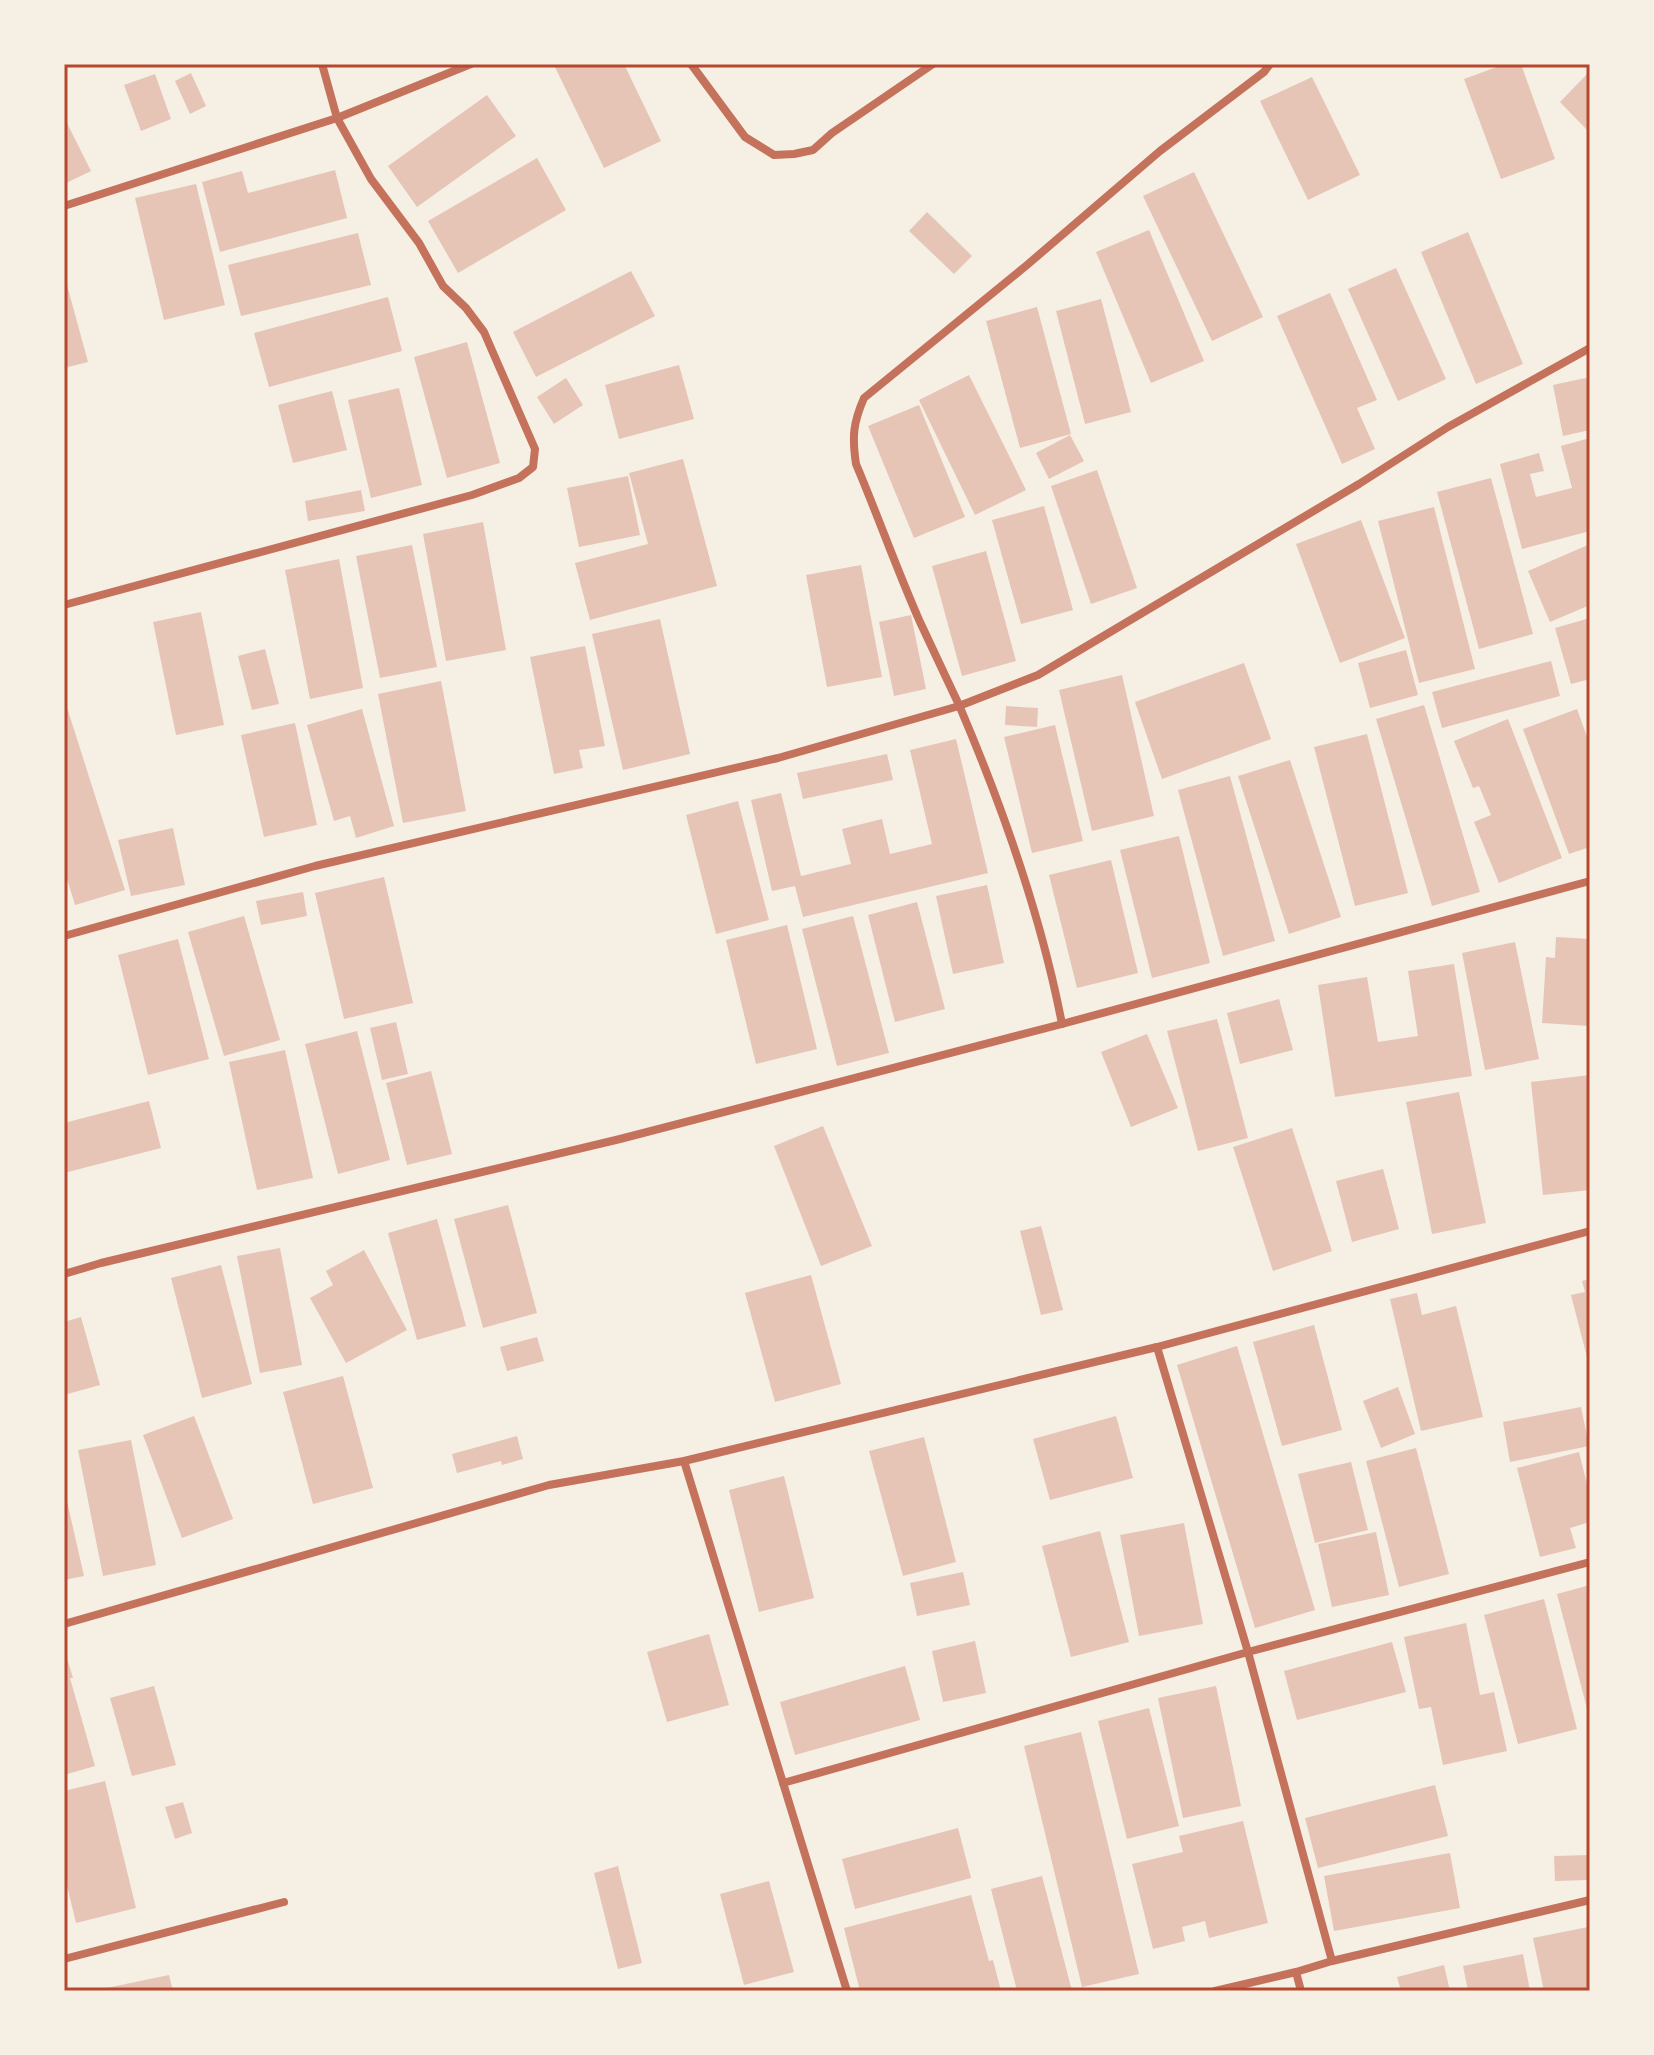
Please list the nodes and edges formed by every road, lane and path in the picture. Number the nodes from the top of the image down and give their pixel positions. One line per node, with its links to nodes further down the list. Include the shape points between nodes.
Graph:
1 (322, 64): 6 (street)
2 (471, 64): 6 (street)
3 (691, 64): 4 (street, via 745,137 774,155 813,150)
4 (933, 64)
5 (1270, 64): 10 (street, via 864,398 855,419 856,464)
6 (337, 118): 7 (street); 9 (street, via 443,286 484,332 535,449 533,467 519,478 472,495)
7 (64, 206)
8 (1590, 348): 10 (street, via 1448,427 1038,675)
9 (64, 605)
10 (959, 706): 12 (street, via 778,758 315,866); 13 (street, via 1028,891)
11 (1590, 881): 13 (street)
12 (64, 936)
13 (1062, 1024): 15 (street, via 620,1139)
14 (1590, 1231): 16 (street)
15 (64, 1274)
16 (1157, 1347): 17 (street); 20 (street)
17 (684, 1461): 19 (street, via 549,1485); 21 (street)
18 (1590, 1562): 20 (street)
19 (64, 1624)
20 (1248, 1652): 21 (street); 25 (street)
21 (783, 1783): 27 (street)
22 (1590, 1900): 25 (street)
23 (284, 1902): 24 (street)
24 (64, 1959)
25 (1332, 1961): 26 (street)
26 (1296, 1972): 28 (street); 29 (street)
27 (847, 1991)
28 (1215, 1991)
29 (1301, 1991)

